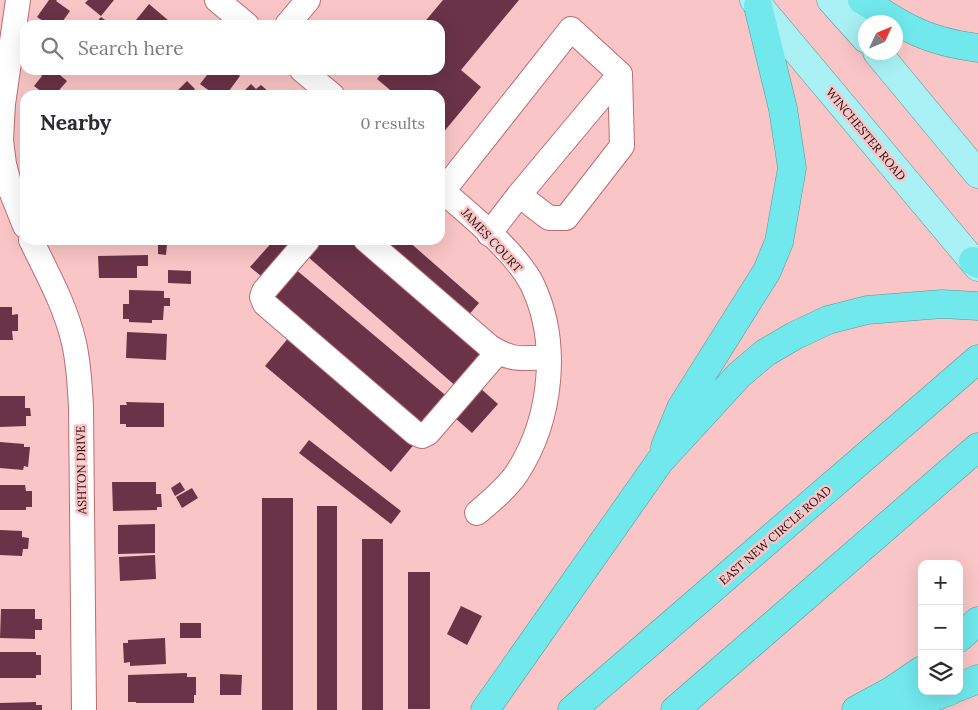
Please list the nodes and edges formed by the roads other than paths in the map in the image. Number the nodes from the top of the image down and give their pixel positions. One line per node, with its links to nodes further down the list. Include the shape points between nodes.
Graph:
1 (18, 0): 19 (street, via 2,104 1,140 4,164)
2 (217, 0): 7 (street)
3 (308, 0): 8 (street)
4 (831, 0): 9 (main road)
5 (862, 0): 10 (highway, via 915,31 956,45)
6 (756, 3): 24 (main road, WINCHESTER ROAD); 30 (highway, via 783,109 792,168 780,242 767,271 681,408)
7 (241, 20)
8 (291, 20)
9 (858, 30)
10 (978, 48)
11 (883, 60): 15 (main road)
12 (620, 74): 16 (street, via 572,29); 18 (street); 18 (street, via 622,146 566,218 549,218)
13 (308, 75): 14 (street)
14 (326, 90)
15 (978, 174)
16 (445, 185)
17 (445, 194): 20 (street, JAMES COURT)
18 (519, 195): 20 (street)
19 (20, 214)
20 (489, 234): 27 (street, JAMES COURT, via 517,262 532,284 542,313)
21 (34, 245): 38 (street, ASHTON DRIVE, via 59,298 79,368)
22 (304, 245): 26 (street, via 264,291 265,304 422,436)
23 (372, 245): 26 (street)
24 (976, 264)
25 (978, 306): 30 (highway, via 942,304 867,310 828,320 794,336 765,353 739,375)
26 (498, 352): 27 (street, via 511,358)
27 (549, 357): 31 (street, JAMES COURT, via 547,390 530,449 517,474)
28 (978, 359): 40 (highway, EAST NEW CIRCLE ROAD)
29 (978, 447): 41 (highway)
30 (660, 461): 39 (highway)
31 (477, 513)
32 (978, 621): 33 (highway)
33 (963, 634)
34 (918, 673): 42 (highway)
35 (978, 679): 36 (highway)
36 (963, 685)
37 (939, 695): 43 (highway)
38 (84, 710)
39 (485, 710)
40 (572, 710)
41 (675, 710)
42 (856, 710)
43 (898, 710)

